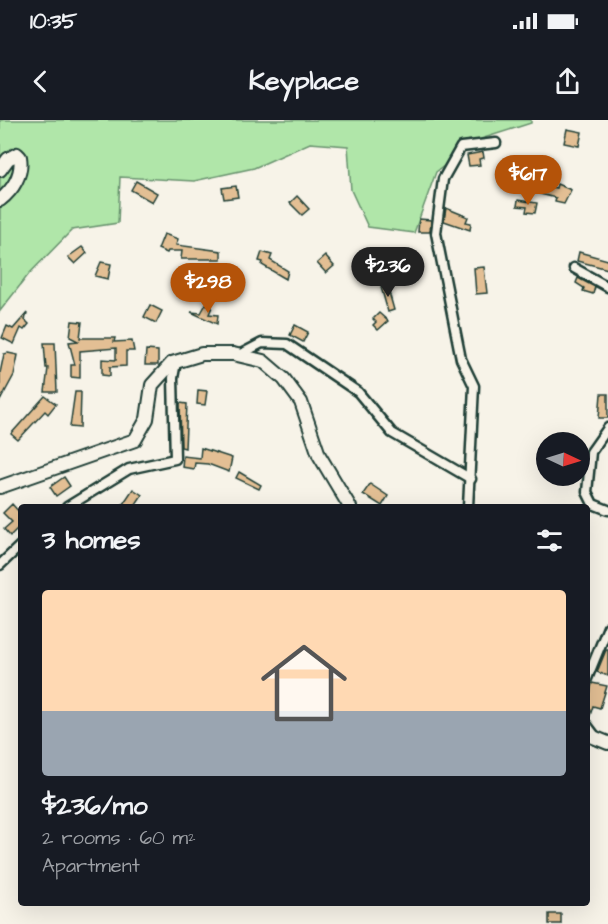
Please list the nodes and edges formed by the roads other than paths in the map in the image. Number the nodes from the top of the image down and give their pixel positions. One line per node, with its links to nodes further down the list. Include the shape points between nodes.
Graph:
1 (496, 143): 9 (street, via 461,147 443,179 436,233 461,359 474,386)
2 (0, 170): 3 (main road, via 12,156 20,157 15,184)
3 (0, 200)
4 (574, 268): 5 (street)
5 (608, 287)
6 (239, 355): 7 (main road, via 202,354); 9 (street, via 262,343 287,344 358,392 392,433); 12 (main road, via 263,361 284,379 301,402 319,455)
7 (176, 362): 10 (main road, via 152,385 147,418 135,440); 11 (street, via 175,459 129,469)
8 (608, 428): 14 (street, via 591,452 586,492 593,504)
9 (471, 479): 13 (street)
10 (0, 487)
11 (72, 504)
12 (348, 504)
13 (468, 504)
14 (608, 510)
15 (18, 549): 16 (street)
16 (0, 565)
17 (608, 627): 18 (street)
18 (590, 671)
19 (591, 735): 20 (main road)
20 (608, 743)

